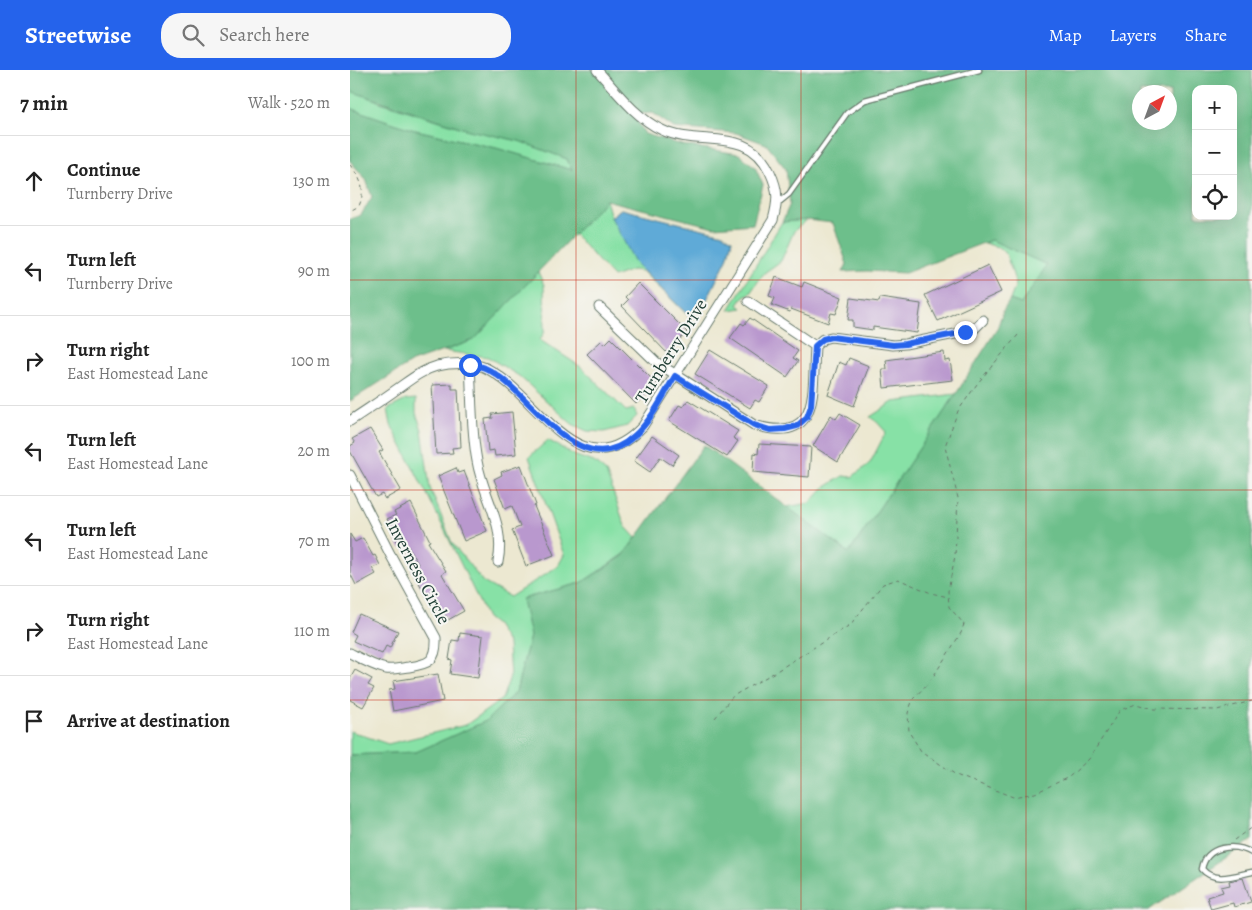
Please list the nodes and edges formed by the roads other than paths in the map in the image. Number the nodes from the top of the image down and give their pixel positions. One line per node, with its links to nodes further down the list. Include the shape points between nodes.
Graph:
1 (597, 70): 3 (street, via 635,110 660,129 676,136 735,141 752,149 769,170)
2 (979, 70): 3 (lane, via 865,100 847,113 789,194)
3 (778, 203): 9 (street, Turnberry Drive, via 772,220)
4 (748, 302): 7 (street)
5 (599, 307): 9 (street, via 649,356)
6 (983, 320): 7 (street, via 965,332 905,344 831,337)
7 (815, 346): 9 (street, via 811,406 807,417 797,426 785,429 770,430 754,425)
8 (470, 365): 9 (street, Turnberry Drive, via 484,367 504,380 566,439 583,448 600,450 618,446 633,437 644,426); 10 (street, Turnberry Drive, via 437,366 423,371); 12 (street, via 474,445 499,532 501,549)
9 (675, 376)
10 (350, 421)
11 (350, 475): 13 (street, Inverness Circle, via 436,638 436,646 435,655 424,665 392,669)
12 (498, 562)
13 (350, 653)
14 (1252, 853): 15 (lane, via 1243,847 1220,848 1205,858 1202,869 1222,878)
15 (1252, 872)

